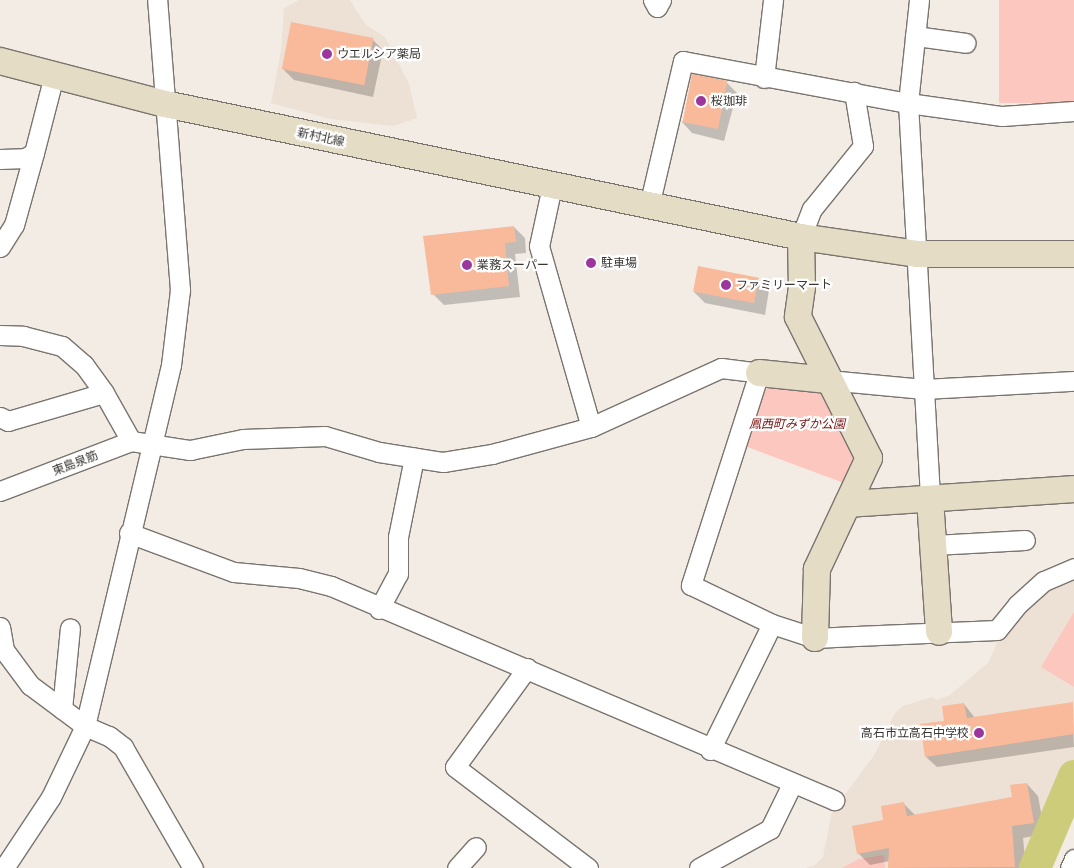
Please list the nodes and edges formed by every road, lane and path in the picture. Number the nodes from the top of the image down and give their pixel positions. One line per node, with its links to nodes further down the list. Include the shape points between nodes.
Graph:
1 (157, 0): 13 (street)
2 (654, 0): 3 (street, via 657,7)
3 (661, 0)
4 (773, 0): 10 (street)
5 (919, 0): 6 (street)
6 (915, 36): 7 (street); 12 (street)
7 (966, 43)
8 (0, 61): 9 (street, 新村北線)
9 (54, 75): 13 (street, 新村北線); 15 (street)
10 (764, 78): 11 (street); 18 (street, via 683,62)
11 (854, 92): 12 (street); 19 (street, via 862,146 812,210)
12 (908, 103): 14 (street, via 1002,116); 21 (street)
13 (165, 104): 17 (street, 新村北線); 32 (street, via 180,290 172,365)
14 (1074, 111)
15 (34, 153): 16 (street, via 25,158); 20 (street, via 14,225)
16 (0, 159)
17 (552, 186): 18 (street, 新村北線); 30 (street, via 538,246)
18 (646, 206): 19 (street, 新村北線)
19 (801, 237): 21 (street, 新村北線); 25 (street, via 802,287 798,317)
20 (0, 247)
21 (917, 254): 22 (street, 新村北線); 27 (street)
22 (1074, 254)
23 (0, 336): 28 (street, via 23,336 62,346 84,365)
24 (759, 373): 25 (street); 30 (street, 東島泉筋, via 721,368); 43 (street, via 691,585)
25 (828, 380): 27 (street); 37 (street, via 869,458)
26 (1074, 381): 27 (street)
27 (924, 389): 36 (street)
28 (104, 393): 29 (street, via 8,421); 31 (street)
29 (0, 417)
30 (591, 426): 33 (street, 東島泉筋, via 492,454 443,462)
31 (130, 442): 32 (street, 東島泉筋); 35 (street, 東島泉筋)
32 (152, 445): 33 (street, 東島泉筋, via 190,450 243,439 325,436 379,452); 38 (street)
33 (414, 458): 42 (street, via 398,537 398,574)
34 (1074, 490): 36 (street)
35 (0, 491)
36 (930, 499): 37 (street); 40 (street)
37 (848, 504): 47 (street, via 817,569)
38 (129, 533): 42 (street, via 234,572 299,578 331,586); 50 (street)
39 (1025, 540): 40 (street)
40 (934, 545): 46 (street)
41 (1074, 568): 46 (street, via 1044,580 1017,605 997,630)
42 (379, 608): 48 (street)
43 (772, 624): 47 (street); 51 (street)
44 (0, 627): 49 (street, via 4,650 15,667 30,685)
45 (70, 628): 49 (street)
46 (939, 632): 47 (street)
47 (815, 638)
48 (527, 668): 51 (street); 59 (street, via 455,767)
49 (62, 710): 50 (street)
50 (85, 726): 56 (street, via 51,797); 57 (street, via 109,736 124,747)
51 (710, 750): 52 (street)
52 (792, 784): 53 (street); 60 (street, via 770,829)
53 (834, 800)
54 (476, 847): 58 (street)
55 (1074, 859): 61 (street)
56 (4, 868)
57 (193, 868)
58 (458, 868)
59 (588, 868)
60 (699, 868)
61 (1070, 868)

